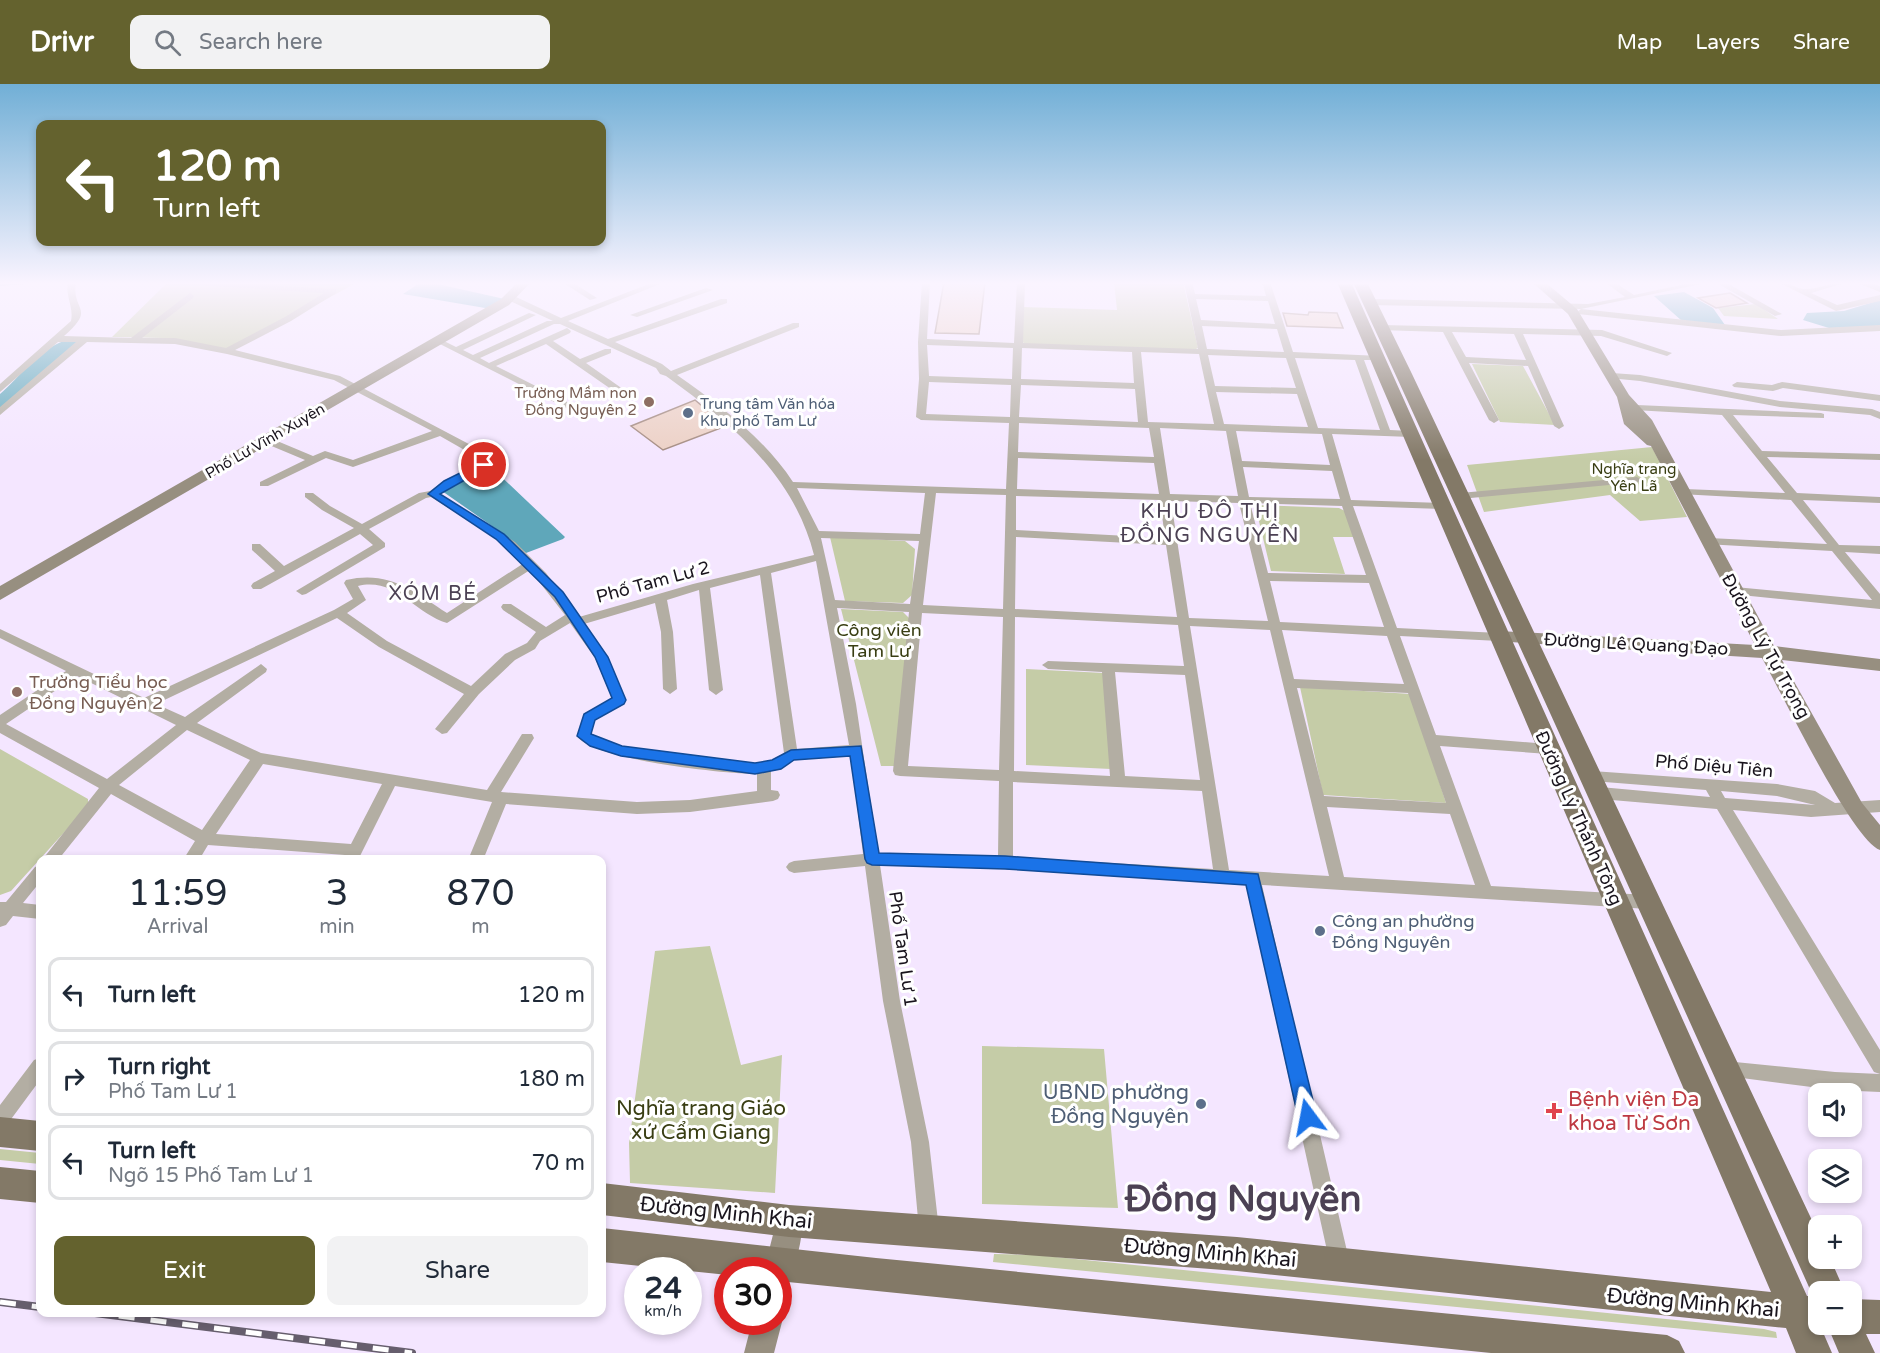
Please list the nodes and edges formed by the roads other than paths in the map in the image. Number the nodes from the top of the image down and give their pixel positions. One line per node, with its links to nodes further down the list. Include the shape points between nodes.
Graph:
1 (54, 341): 44 (street)
2 (79, 341): 52 (street)
3 (176, 341): 26 (street)
4 (246, 341): 26 (street)
5 (438, 341): 25 (street); 43 (main road, Phố Lư Vĩnh Xuyên)
6 (475, 341): 25 (street)
7 (516, 341): 31 (street)
8 (543, 341): 36 (street)
9 (548, 341): 34 (street)
10 (594, 341): 23 (street, Phố Tam Lư 1)
11 (618, 341): 23 (street)
12 (755, 341): 37 (street)
13 (1017, 341): 24 (street)
14 (1202, 341): 29 (street)
15 (1285, 341): 30 (street)
16 (1368, 341): 32 (main road, Đường Lý Thánh Tông)
17 (1383, 341): 87 (main road, Đường Lý Thánh Tông)
18 (1453, 341): 33 (street)
19 (1522, 341): 35 (street)
20 (1592, 341): 38 (main road, Đường Lý Tự Trọng)
21 (1631, 341): 28 (street)
22 (922, 342): 24 (street); 39 (street)
23 (605, 346): 34 (street); 37 (street, Phố Tam Lư 1)
24 (1017, 346): 27 (street); 40 (street)
25 (456, 350): 31 (street)
26 (227, 351): 43 (street, via 337,378)
27 (1136, 351): 29 (street); 42 (street)
28 (1667, 352)
29 (1204, 353): 30 (street); 45 (street)
30 (1290, 355): 32 (street); 46 (street)
31 (473, 358): 36 (street)
32 (1368, 358): 64 (street); 65 (main road, Đường Lý Thánh Tông)
33 (1463, 360): 35 (street); 58 (street)
34 (579, 363): 47 (street)
35 (1530, 363): 60 (street)
36 (489, 366): 53 (street)
37 (671, 374): 77 (street, Phố Tam Lư 1, via 749,437)
38 (1612, 376): 48 (main road, Đường Lý Tự Trọng); 49 (street)
39 (924, 379): 40 (street); 57 (street, via 921,417)
40 (1016, 382): 42 (street); 57 (street)
41 (1737, 385): 50 (street, via 1782,385)
42 (1138, 386): 59 (street)
43 (357, 387): 63 (street); 66 (main road, Phố Lư Vĩnh Xuyên)
44 (0, 389)
45 (1212, 389): 46 (street); 61 (street)
46 (1301, 391): 62 (street)
47 (624, 394)
48 (1624, 397): 51 (main road, Đường Lý Tự Trọng); 67 (main road, Đường Lý Tự Trọng, via 1632,424)
49 (1741, 398): 55 (street); 56 (street)
50 (1880, 398)
51 (1636, 408): 54 (street); 67 (main road, Đường Lý Tự Trọng, via 1652,428)
52 (0, 412)
53 (580, 412)
54 (1725, 412): 55 (street); 68 (street)
55 (1744, 413): 56 (street)
56 (1877, 416)
57 (1015, 420): 59 (street); 69 (street)
58 (1494, 420)
59 (1149, 424): 61 (street); 72 (street)
60 (1559, 426)
61 (1224, 427): 62 (street); 73 (street)
62 (1320, 430): 64 (street); 74 (street)
63 (440, 432): 71 (street, via 353,464 325,454); 81 (street, via 480,454 484,465)
64 (1386, 433): 65 (street)
65 (1411, 434): 87 (main road, Đường Lý Thánh Tông)
66 (266, 440): 71 (street); 108 (main road, Phố Lư Vĩnh Xuyên)
67 (1659, 447): 80 (main road, Đường Lý Tự Trọng)
68 (1760, 454): 70 (street); 83 (street)
69 (1013, 455): 72 (street); 79 (street)
70 (1880, 457)
71 (314, 460): 76 (street)
72 (1160, 460): 84 (street)
73 (1237, 464): 74 (street); 85 (street)
74 (1337, 468): 88 (street)
75 (1637, 480): 87 (street, via 1475,493)
76 (264, 484)
77 (789, 485): 78 (street); 91 (street, Phố Tam Lư 1)
78 (931, 490): 79 (street); 92 (street)
79 (1011, 492): 84 (street); 90 (street)
80 (1684, 492): 83 (street); 94 (main road, Đường Lý Tự Trọng)
81 (433, 494): 89 (street, via 423,495); 99 (street, via 500,537)
82 (309, 495): 89 (street)
83 (1796, 497): 86 (street); 96 (street)
84 (1166, 498): 85 (street); 93 (street)
85 (1244, 499): 88 (street); 102 (street)
86 (1880, 500)
87 (1451, 501): 88 (street); 122 (main road, Đường Lý Thánh Tông); 123 (main road, Đường Lý Thánh Tông)
88 (1346, 502): 103 (street)
89 (362, 530): 100 (street); 106 (street, via 381,544)
90 (1011, 533): 93 (street); 114 (street)
91 (813, 534): 92 (street); 98 (street, Phố Tam Lư 1)
92 (926, 538): 113 (street)
93 (1172, 542): 117 (street)
94 (1709, 542): 96 (street); 107 (main road, Đường Lý Tự Trọng)
95 (256, 547): 100 (street)
96 (1837, 548): 97 (street); 110 (street)
97 (1880, 550)
98 (819, 557): 101 (street, Phố Tam Lư 2); 111 (street, Phố Tam Lư 1)
99 (531, 564): 115 (street, via 447,619 404,592 371,580 350,583 360,600); 116 (street, via 559,594)
100 (282, 571): 104 (street)
101 (765, 572): 105 (street, Phố Tam Lư 2); 145 (street)
102 (1263, 577): 103 (street); 118 (street)
103 (1374, 579): 119 (street)
104 (257, 586)
105 (704, 586): 109 (street, Phố Tam Lư 2); 134 (street)
106 (302, 591)
107 (1735, 591): 110 (street); 124 (main road, Đường Lý Tự Trọng)
108 (0, 594)
109 (660, 597): 116 (street, Phố Tam Lư 2); 132 (street, via 667,632)
110 (1880, 603)
111 (830, 604): 113 (street); 144 (street, Phố Tam Lư 1)
112 (507, 606): 120 (street)
113 (916, 608): 114 (street); 148 (street, via 900,771)
114 (1009, 613): 117 (street); 148 (street)
115 (338, 614): 135 (street, via 383,644); 136 (street)
116 (574, 619): 120 (street, Phố Tam Lư 2); 147 (street, via 601,657 619,700 589,717 584,736 621,751)
117 (1184, 621): 118 (street); 130 (street)
118 (1275, 626): 119 (street); 131 (street)
119 (1392, 630): 122 (street); 133 (street)
120 (545, 632): 135 (street, Phố Tam Lư 2, via 531,646 510,657)
121 (0, 633): 129 (street)
122 (1499, 637): 123 (main road, Đường Lê Quang Đạo); 143 (main road, Đường Lý Thánh Tông)
123 (1525, 638): 124 (main road, Đường Lê Quang Đạo); 151 (main road, Đường Lý Thánh Tông)
124 (1770, 652): 126 (main road, Đường Lê Quang Đạo); 161 (main road, Đường Lý Tự Trọng)
125 (1048, 665): 127 (street)
126 (1880, 665)
127 (1108, 668): 130 (street); 150 (street)
128 (261, 669): 138 (street)
129 (77, 670): 136 (street); 137 (street)
130 (1191, 671): 154 (street)
131 (1289, 683): 133 (street); 156 (street)
132 (670, 689)
133 (1413, 689): 142 (street)
134 (716, 690)
135 (473, 693): 140 (street, Phố Tam Lư 2)
136 (144, 704): 138 (street)
137 (0, 722)
138 (187, 723): 146 (street); 153 (street)
139 (0, 727): 153 (street)
140 (442, 729)
141 (527, 738): 155 (street)
142 (1431, 740): 143 (street); 160 (street)
143 (1548, 749): 176 (main road, Đường Lý Thánh Tông)
144 (856, 750): 145 (street); 168 (street, Phố Tam Lư 1)
145 (791, 755): 147 (street, via 776,765)
146 (259, 758): 149 (street); 162 (street)
147 (764, 767): 155 (street, via 769,795 690,806 637,808)
148 (1006, 777): 150 (street); 169 (street)
149 (392, 779): 155 (street); 166 (street)
150 (1118, 782): 154 (street)
151 (1596, 784): 152 (street, Phố Diệu Tiên); 157 (street, Phố Diệu Tiên); 177 (main road, Đường Lý Thánh Tông)
152 (1710, 784): 157 (street); 159 (street, Phố Diệu Tiên, via 1776,790 1815,798)
153 (110, 785): 162 (street); 164 (street)
154 (1208, 786): 172 (street)
155 (496, 797): 167 (street)
156 (1318, 801): 160 (street); 174 (street)
157 (1719, 802): 159 (street, Phố Diệu Tiên, via 1811,811); 181 (street)
158 (1880, 806): 161 (street, Phố Diệu Tiên)
159 (1830, 807): 161 (street, Phố Diệu Tiên)
160 (1455, 809): 175 (street)
161 (1855, 809): 163 (main road, Đường Lý Tự Trọng)
162 (205, 839): 165 (street); 166 (street)
163 (1880, 841)
164 (54, 855)
165 (194, 855)
166 (352, 855)
167 (477, 855)
168 (872, 859): 169 (street); 170 (street); 192 (street, Phố Tam Lư 1, via 889,990 911,1092)
169 (1005, 863): 172 (street)
170 (794, 867)
171 (36, 875): 178 (street)
172 (1221, 876): 173 (street)
173 (1252, 879): 174 (street); 196 (street)
174 (1338, 883): 175 (street)
175 (1485, 892): 176 (street)
176 (1615, 900): 177 (street); 180 (main road, Đường Lý Thánh Tông)
177 (1648, 902): 182 (main road, Đường Lý Thánh Tông)
178 (3, 912): 179 (street)
179 (36, 912)
180 (1690, 1066): 182 (main road); 199 (main road, Đường Lý Thánh Tông)
181 (1880, 1066)
182 (1725, 1069): 184 (street); 198 (main road, Đường Lý Thánh Tông)
183 (36, 1070): 185 (street)
184 (1880, 1083)
185 (0, 1120)
186 (0, 1132): 187 (main road)
187 (36, 1136)
188 (0, 1183): 189 (main road)
189 (36, 1187)
190 (606, 1199): 191 (main road, Đường Minh Khai)
191 (789, 1221): 192 (main road, Đường Minh Khai); 194 (main road)
192 (930, 1230): 196 (main road, Đường Minh Khai)
193 (606, 1246): 195 (main road)
194 (781, 1257)
195 (714, 1260)
196 (1340, 1264): 199 (main road, Đường Minh Khai)
197 (792, 1269): 206 (main road)
198 (1823, 1281)
199 (1808, 1313)
200 (1862, 1316): 201 (main road)
201 (1880, 1317)
202 (764, 1335): 205 (main road)
203 (1811, 1335): 207 (main road, Đường Lý Thánh Tông)
204 (1849, 1335): 208 (main road)
205 (759, 1353)
206 (1667, 1353)
207 (1814, 1353)
208 (1857, 1353)

